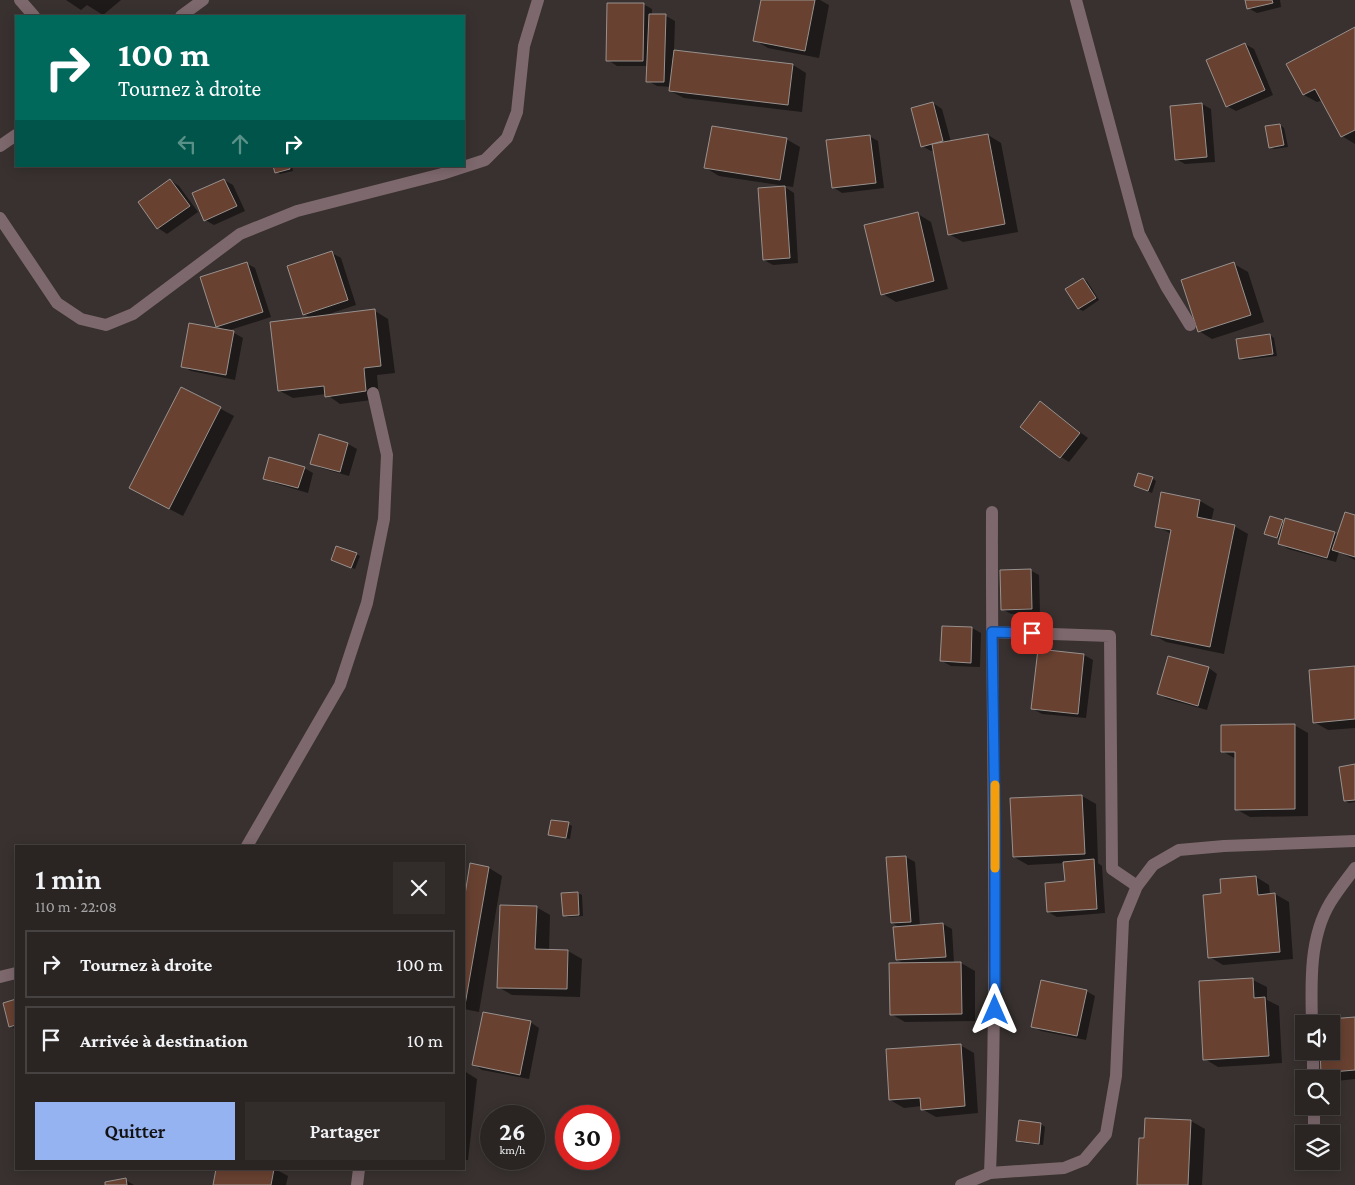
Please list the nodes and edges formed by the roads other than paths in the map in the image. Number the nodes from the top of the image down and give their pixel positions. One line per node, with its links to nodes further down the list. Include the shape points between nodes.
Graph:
1 (20, 0): 5 (street)
2 (203, 0): 6 (street)
3 (538, 0): 10 (street, via 524,46 517,112 507,138 485,160)
4 (1076, 0): 12 (street, via 1139,234)
5 (33, 15)
6 (182, 15)
7 (15, 136): 8 (street)
8 (0, 146)
9 (464, 167): 11 (street, via 297,211 240,234 134,314 106,325 81,319 57,303)
10 (465, 167)
11 (0, 218)
12 (1190, 325)
13 (373, 393): 17 (street, via 387,455 384,519 367,603 340,685)
14 (992, 512): 15 (street)
15 (992, 632): 19 (street, via 1110,636 1112,869); 24 (street, via 995,1066)
16 (1355, 842): 19 (street, via 1179,850 1153,865)
17 (248, 845)
18 (1355, 868): 22 (street, via 1329,904 1318,932 1312,968)
19 (1137, 886): 24 (street, via 1124,920 1116,1076 1106,1134 1084,1160 1064,1168)
20 (15, 973): 21 (street)
21 (0, 977)
22 (1312, 1015)
23 (359, 1170): 25 (street)
24 (990, 1173): 26 (street)
25 (358, 1185)
26 (961, 1185)

